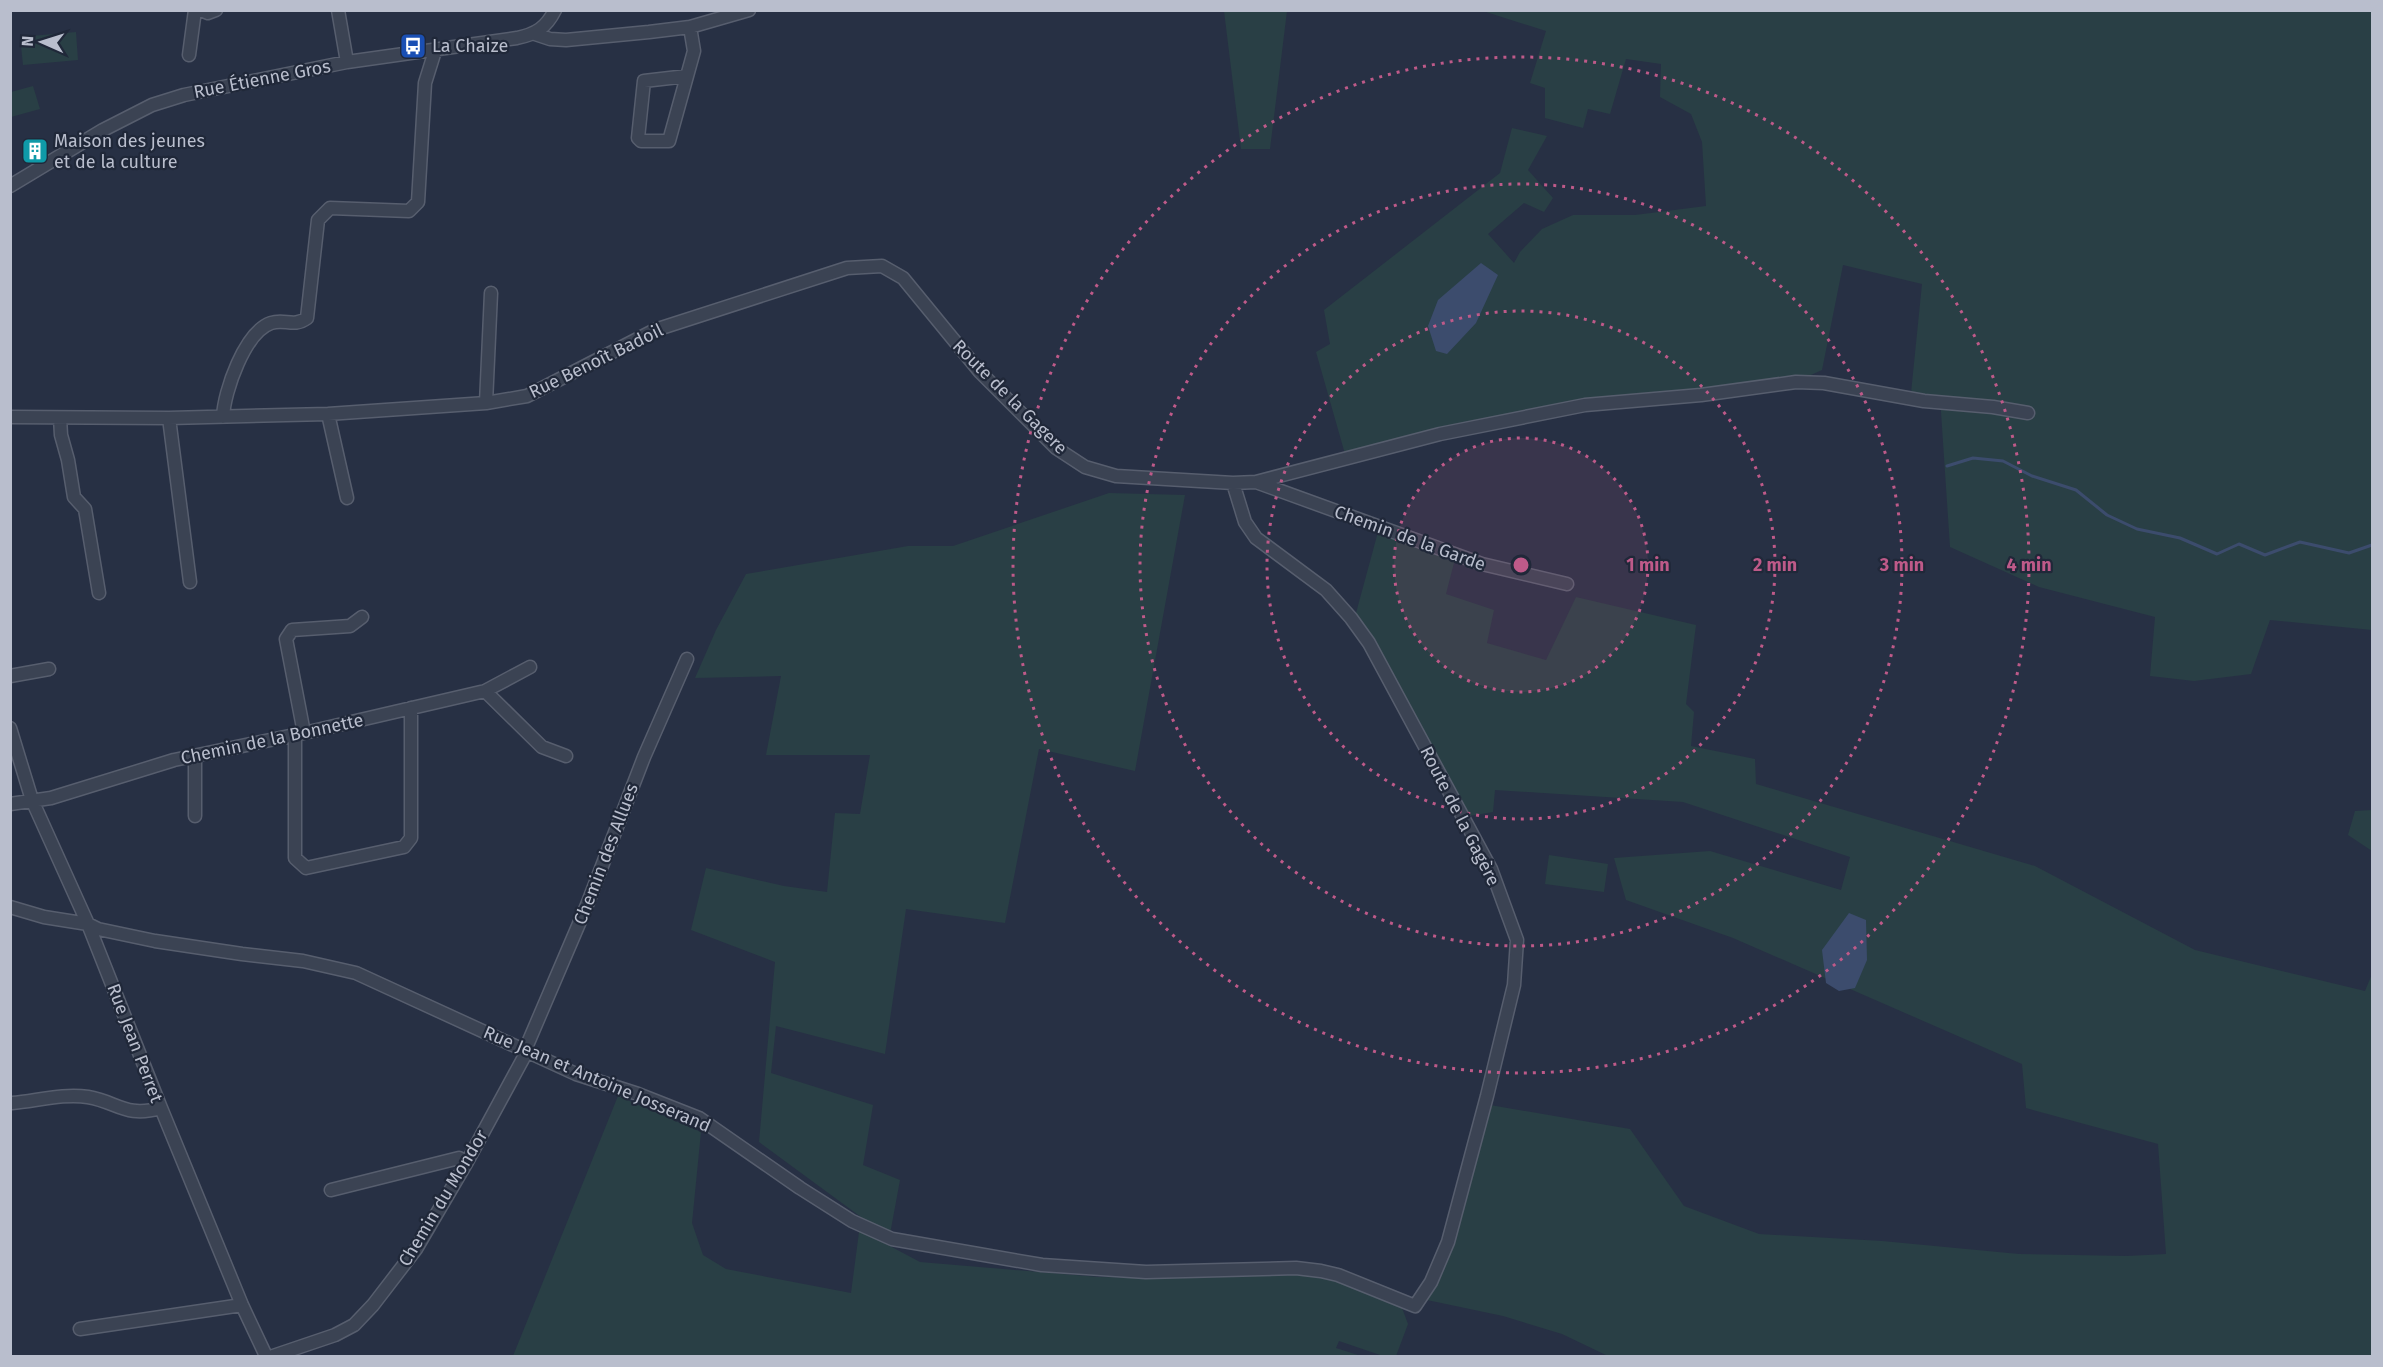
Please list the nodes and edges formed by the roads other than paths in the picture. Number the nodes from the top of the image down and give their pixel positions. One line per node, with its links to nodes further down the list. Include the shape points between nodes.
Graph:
1 (195, 10): 10 (street)
2 (201, 10): 3 (street)
3 (216, 10)
4 (338, 10): 11 (street)
5 (555, 10): 8 (street)
6 (749, 10): 7 (street)
7 (690, 27): 8 (street, via 566,40); 12 (street, via 694,51)
8 (535, 34): 9 (street, Rue Étienne Gros)
9 (435, 51): 11 (street, Rue Étienne Gros); 20 (street, via 425,83 418,202 409,211 330,208 318,220 307,318 299,324 273,322 260,329 235,367)
10 (189, 55)
11 (347, 62): 13 (street, Rue Étienne Gros, via 198,91 152,105)
12 (687, 76): 12 (street, via 669,141 641,141 638,138 644,81)
13 (10, 186)
14 (903, 278): 16 (street, Rue Benoît Badoil, via 882,266 847,268 655,330 527,396); 24 (street, Route de la Gagere, via 980,372 1056,448 1085,467 1116,476)
15 (491, 292): 16 (street)
16 (486, 403): 18 (street, Rue Benoît Badoil)
17 (2028, 413): 23 (street, via 1796,382 1585,405 1440,434)
18 (328, 414): 20 (street, Rue Benoît Badoil); 25 (street)
19 (10, 417): 21 (street, Rue Benoît Badoil)
20 (223, 417): 22 (street, Rue Benoît Badoil)
21 (60, 418): 22 (street, Rue Benoît Badoil); 28 (street, via 74,497 85,509)
22 (169, 418): 26 (street)
23 (1256, 482): 24 (street, Route de la Gagere); 27 (street, Chemin de la Garde, via 1482,564)
24 (1233, 483): 51 (street, Route de la Gagère, via 1245,522 1256,538 1326,590 1369,643 1491,869 1517,940 1514,985 1448,1242 1431,1282)
25 (347, 498)
26 (190, 582)
27 (1567, 584)
28 (99, 593)
29 (362, 616): 37 (street, via 350,626 292,630 286,639)
30 (687, 659): 45 (street, Chemin des Allues)
31 (530, 668): 34 (street, Chemin de la Bonnette)
32 (49, 669): 33 (street)
33 (10, 676)
34 (485, 691): 35 (street, Chemin de la Bonnette); 39 (street, via 542,747)
35 (411, 708): 37 (street, Chemin de la Bonnette); 37 (street, via 411,838 404,847 306,868 296,858)
36 (10, 728): 40 (street, Rue Jean Perret)
37 (300, 734): 38 (street, Chemin de la Bonnette)
38 (195, 756): 40 (street, Chemin de la Bonnette, via 51,798); 42 (street)
39 (566, 756)
40 (32, 800): 41 (street, Chemin de la Bonnette); 44 (street, Rue Jean Perret)
41 (10, 804)
42 (195, 816)
43 (10, 907): 44 (street, Rue Jean et Antoine Josserand)
44 (88, 924): 45 (street, Rue Jean et Antoine Josserand, via 155,941 303,961 356,973); 47 (street, Rue Jean Perret)
45 (525, 1050): 48 (street, Chemin du Mondor); 51 (street, Rue Jean et Antoine Josserand, via 576,1074 699,1118 852,1221 892,1239 1042,1265 1146,1272 1296,1268 1321,1271)
46 (12, 1103): 47 (street, via 89,1097 136,1112)
47 (161, 1108): 50 (street, Rue Jean Perret)
48 (467, 1162): 49 (street, via 459,1158); 54 (street, Chemin du Mondor, via 416,1249 354,1325)
49 (331, 1190)
50 (242, 1305): 52 (street); 53 (street, Rue Jean Perret)
51 (1415, 1306)
52 (80, 1329)
53 (266, 1356)
54 (273, 1356)

